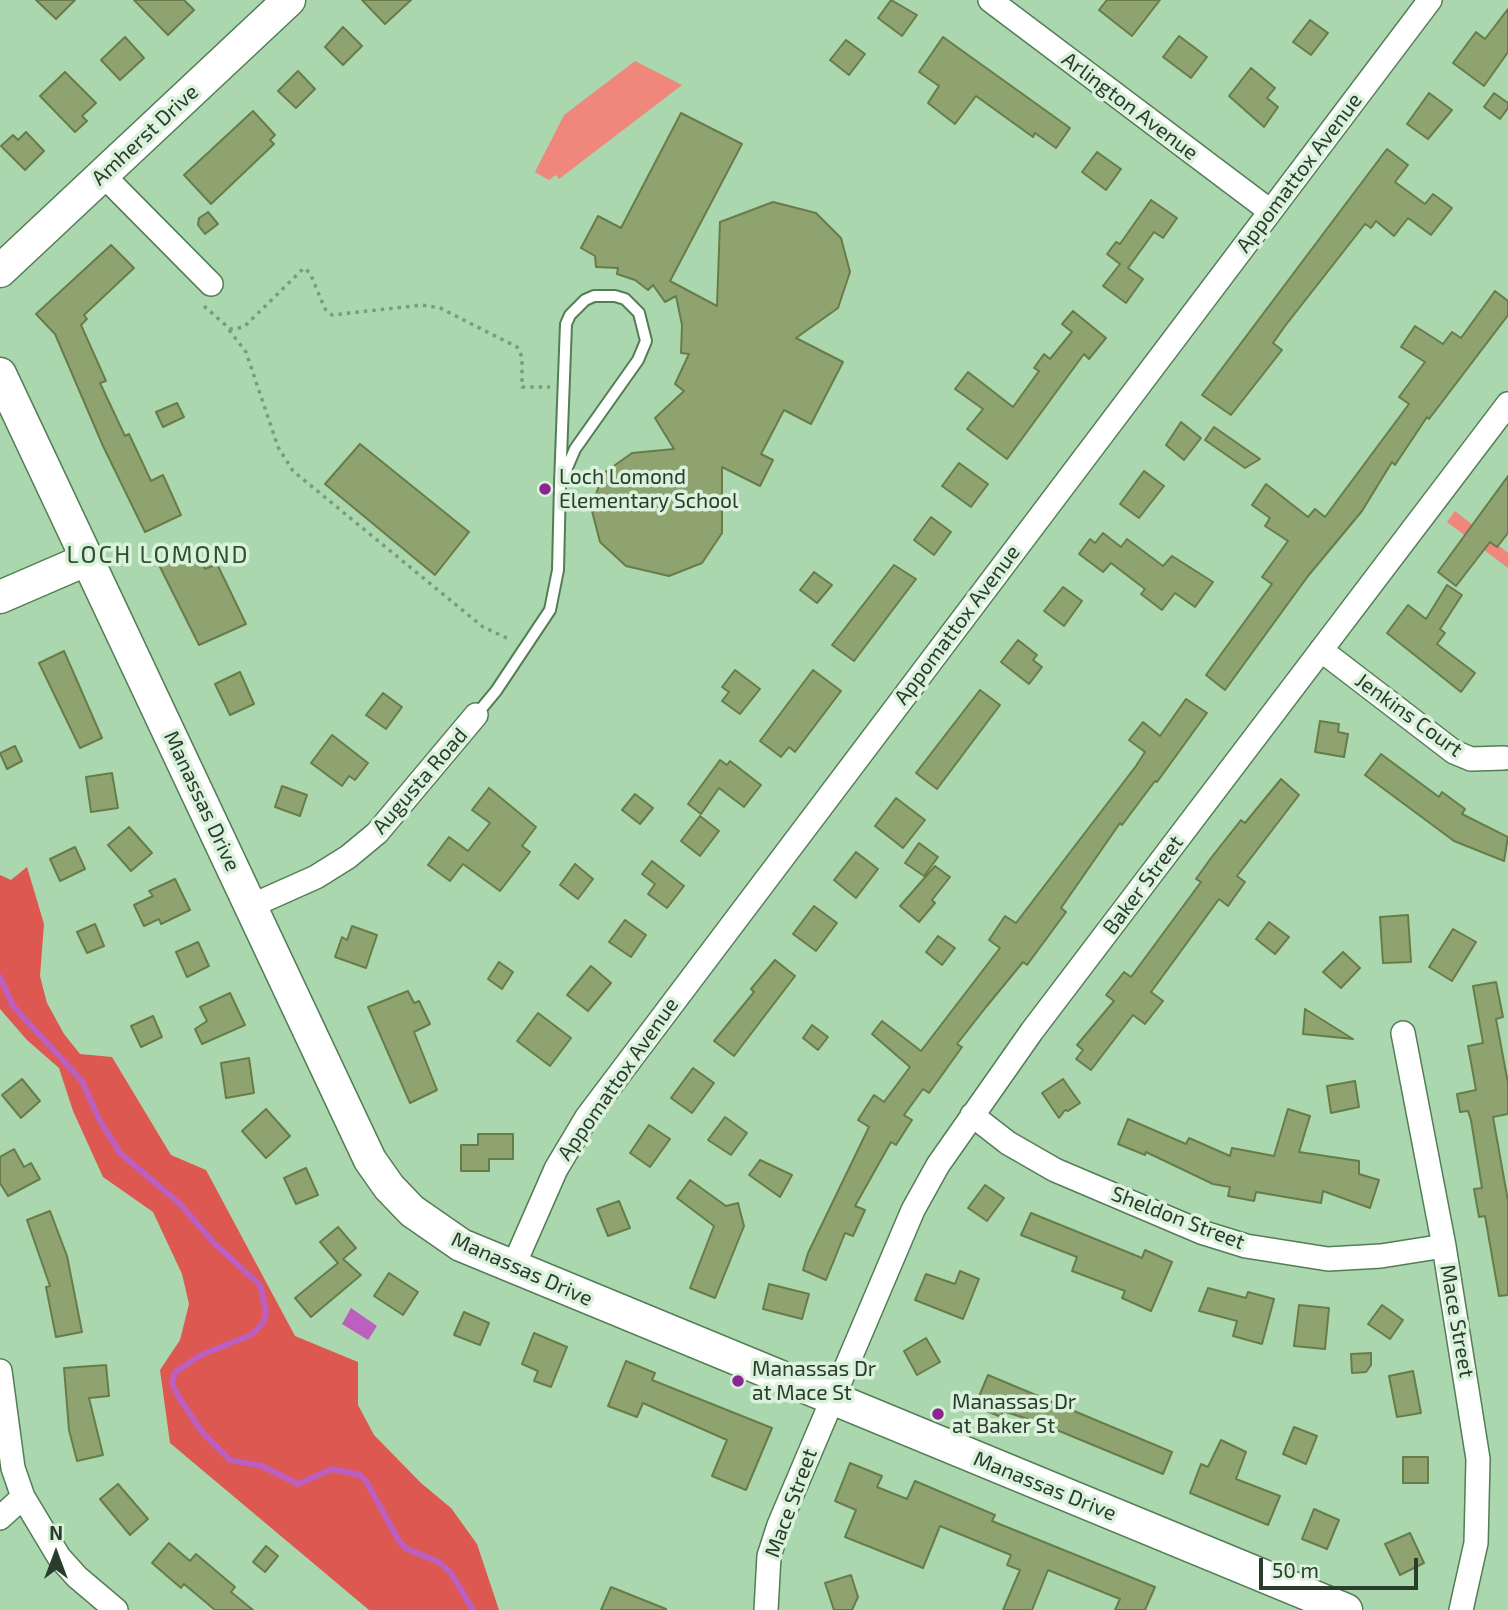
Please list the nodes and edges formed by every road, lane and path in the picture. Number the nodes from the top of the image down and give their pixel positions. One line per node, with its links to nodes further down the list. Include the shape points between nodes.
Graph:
1 (289, 0): 4 (main road, Amherst Drive)
2 (990, 0): 5 (street, Arlington Avenue)
3 (1430, 0): 5 (street, Appomattox Avenue)
4 (103, 175): 6 (main road, Amherst Drive); 7 (street)
5 (1270, 211): 23 (street, Appomattox Avenue, via 594,1106 556,1169)
6 (0, 271)
7 (210, 282): 8 (path, via 195,296)
8 (225, 327): 10 (path, via 238,329 248,324 304,268 332,315 431,305 517,347 522,357 522,387); 15 (path, via 246,352 278,447 293,471 484,627)
9 (0, 374): 13 (main road, Manassas Drive)
10 (564, 387): 12 (lane); 12 (lane, via 566,324 576,306 604,295 633,305 646,332 643,351 575,449)
11 (1508, 404): 16 (street, Baker Street)
12 (561, 484): 15 (lane, via 556,593)
13 (88, 559): 14 (main road); 19 (main road, Manassas Drive)
14 (0, 597)
15 (525, 650): 17 (lane)
16 (1321, 650): 18 (street, Jenkins Court, via 1454,752 1471,759); 21 (street, Baker Street)
17 (476, 715): 19 (street, Augusta Road, via 377,833 316,877)
18 (1504, 758)
19 (251, 906): 23 (main road, Manassas Drive, via 370,1160 389,1187 432,1228)
20 (1403, 1033): 22 (street, Mace Street)
21 (972, 1115): 22 (street, Sheldon Street, via 1055,1170 1201,1232 1246,1246 1328,1259); 25 (street, Baker Street, via 913,1210)
22 (1444, 1246): 31 (street, Mace Street, via 1478,1459 1476,1543)
23 (513, 1267): 25 (main road, Manassas Drive)
24 (0, 1371): 26 (street, via 13,1468)
25 (832, 1398): 29 (street, Mace Street, via 769,1556); 30 (main road, Manassas Drive)
26 (23, 1497): 27 (street); 28 (street, via 59,1557)
27 (0, 1518)
28 (116, 1610)
29 (766, 1610)
30 (1346, 1610)
31 (1461, 1610)

